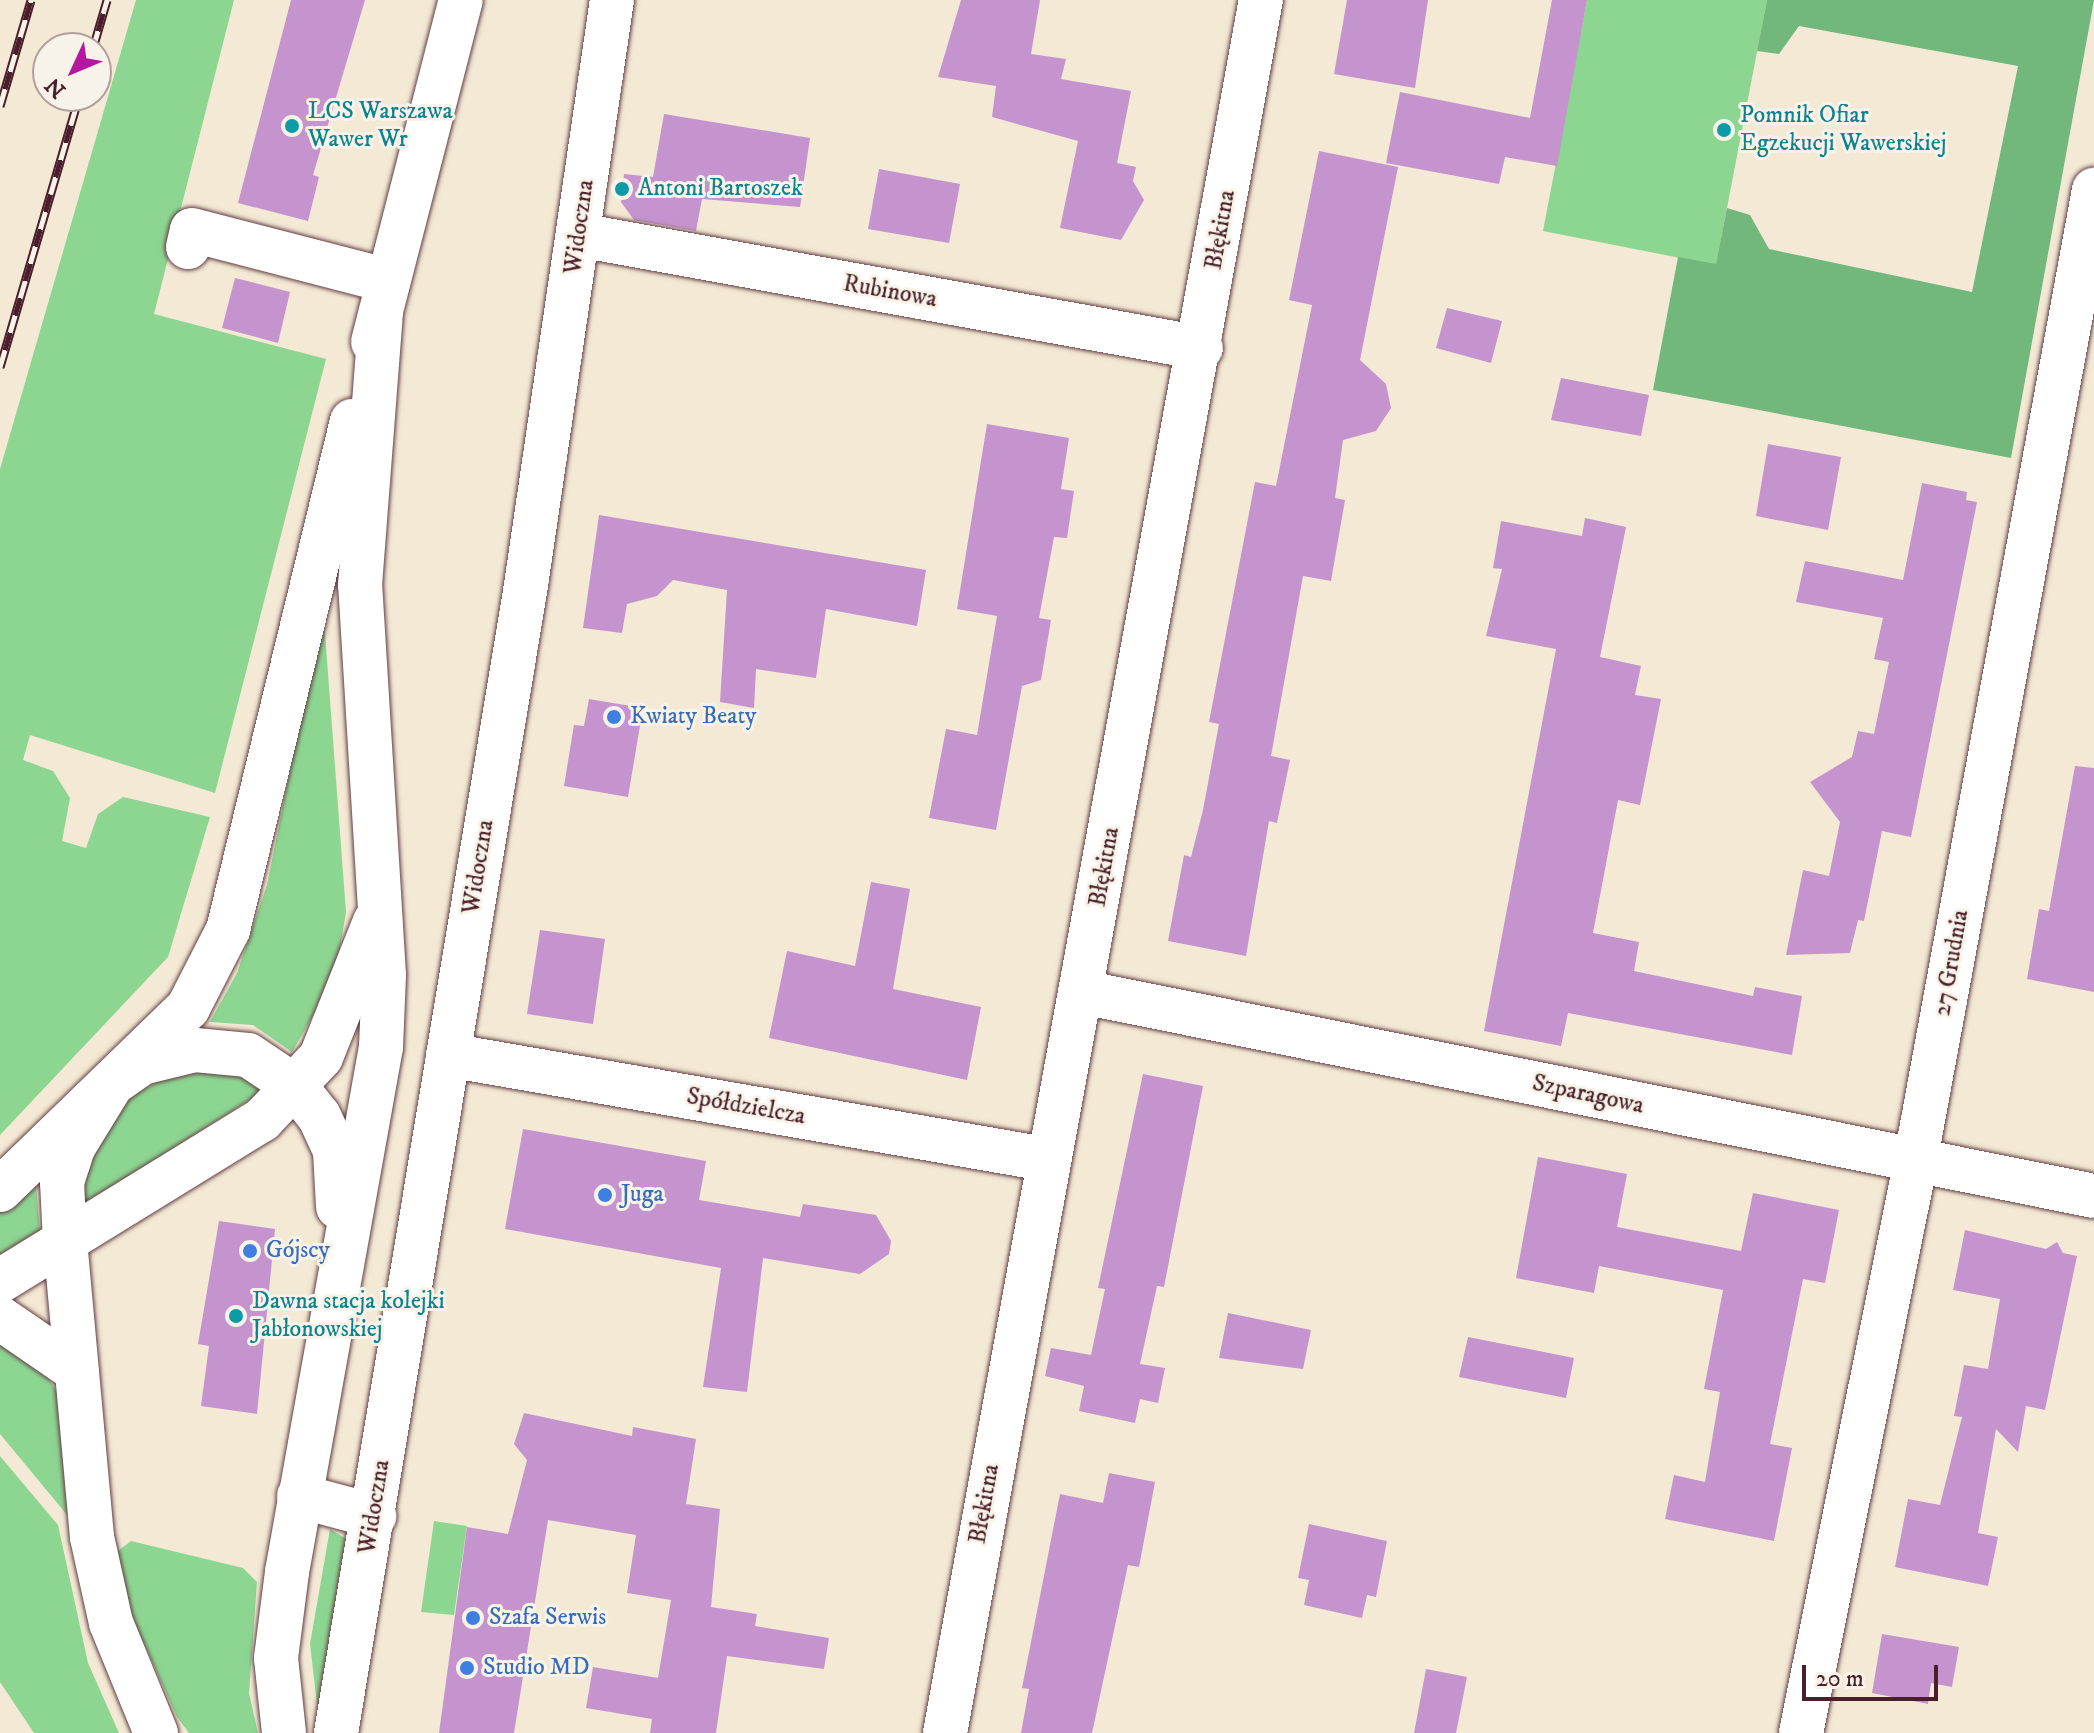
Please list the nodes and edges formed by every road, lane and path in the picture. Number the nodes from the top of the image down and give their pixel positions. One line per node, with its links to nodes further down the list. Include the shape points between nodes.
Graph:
1 (461, 0): 7 (street)
2 (612, 0): 5 (street, Widoczna)
3 (1261, 0): 8 (street, Błękitna)
4 (2094, 190): 15 (street, 27 Grudnia)
5 (579, 235): 8 (street, Rubinowa); 11 (street, Widoczna)
6 (188, 247): 7 (street, via 192,230 267,268)
7 (385, 297): 9 (street, via 360,585); 12 (street, via 228,930 188,1008)
8 (1201, 348): 10 (street, Błękitna)
9 (379, 911): 13 (street, via 321,1057); 19 (street, via 384,975 376,1094)
10 (1082, 992): 14 (street, Błękitna); 15 (street, Szparagowa)
11 (448, 1055): 14 (street, Spółdzielcza); 24 (street, Widoczna)
12 (112, 1084): 13 (street, via 164,1055 220,1048 248,1055); 16 (street); 18 (street, via 74,1146 62,1182)
13 (296, 1087): 18 (street, via 262,1120); 19 (street, via 335,1151)
14 (1045, 1159): 28 (street, Błękitna)
15 (1915, 1162): 17 (street, Szparagowa); 29 (street, 27 Grudnia)
16 (0, 1190)
17 (2094, 1196)
18 (65, 1241): 20 (street); 22 (street)
19 (338, 1270): 23 (street)
20 (0, 1281)
21 (0, 1318): 22 (street)
22 (77, 1371): 25 (street, via 92,1537 111,1623)
23 (299, 1496): 24 (street); 26 (street, via 276,1658)
24 (374, 1516): 27 (street, Widoczna)
25 (156, 1733)
26 (284, 1733)
27 (336, 1733)
28 (945, 1733)
29 (1801, 1733)

